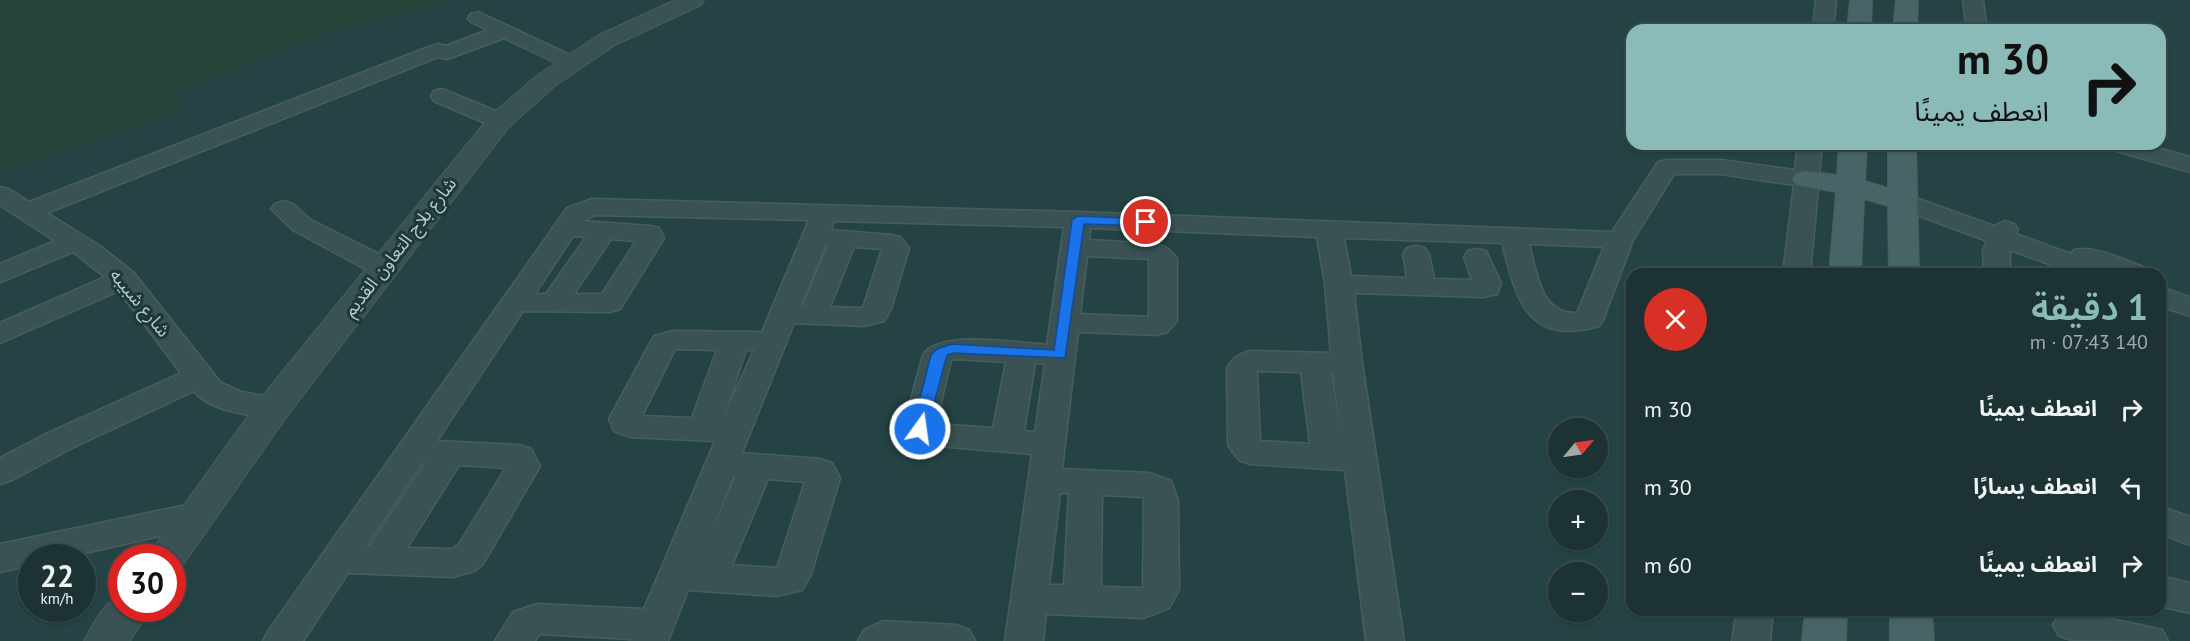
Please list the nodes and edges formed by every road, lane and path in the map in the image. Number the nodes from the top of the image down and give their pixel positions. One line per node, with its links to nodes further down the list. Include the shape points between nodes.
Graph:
1 (693, 0): 12 (street, شارع بلاج التعاون القديم, via 616,36)
2 (1826, 0): 7 (street)
3 (1861, 0): 8 (main road)
4 (1906, 0): 9 (main road)
5 (1973, 0): 10 (street)
6 (478, 18): 11 (street)
7 (1824, 24)
8 (1859, 24)
9 (1905, 24)
10 (1976, 24)
11 (505, 31): 12 (street); 25 (street, via 446,53 438,50 341,86)
12 (572, 63): 14 (street, شارع بلاج التعاون القديم)
13 (442, 96): 14 (street)
14 (500, 121): 37 (street, شارع بلاج التعاون القديم)
15 (1809, 150): 20 (street)
16 (1853, 150): 21 (main road)
17 (1902, 150): 23 (main road)
18 (2138, 150): 19 (street)
19 (2190, 165)
20 (1806, 179): 21 (main road); 33 (street, via 1721,167 1667,167); 38 (street)
21 (1850, 186): 23 (main road); 39 (main road)
22 (0, 194): 25 (street, شارع شبيبه)
23 (1902, 201): 31 (street); 40 (main road)
24 (284, 209): 37 (street, via 302,225)
25 (28, 211): 34 (street, شارع شبيبه)
26 (567, 228): 28 (street, via 576,213 592,207); 29 (street); 51 (street)
27 (1329, 229): 30 (street); 32 (street); 46 (street)
28 (828, 230): 30 (street); 54 (street); 54 (street, via 891,243 896,248 877,309 874,315)
29 (603, 231): 52 (street); 52 (street, via 650,234 651,238 614,301)
30 (1076, 234): 55 (street); 55 (street, via 1156,252 1164,259 1163,321 1157,326)
31 (2003, 234): 41 (street, via 1996,251); 42 (street); 43 (street)
32 (1513, 236): 33 (street); 33 (street, via 1535,305 1551,317 1581,323 1589,320)
33 (1620, 240)
34 (75, 242): 44 (street); 45 (street, شارع شبيبه)
35 (1416, 254): 48 (street)
36 (1477, 257): 48 (street, via 1487,288)
37 (383, 267): 63 (street, شارع بلاج التعاون القديم)
38 (1798, 268)
39 (1845, 268)
40 (1904, 268)
41 (1997, 268)
42 (2085, 268)
43 (2117, 268)
44 (0, 274)
45 (124, 279): 56 (street); 62 (street, شارع شبيبه)
46 (1339, 284): 48 (street); 61 (street)
47 (2166, 284): 49 (street)
48 (1422, 287)
49 (2190, 292)
50 (2166, 298): 53 (street)
51 (515, 302): 52 (street); 68 (street)
52 (554, 303)
53 (2190, 307)
54 (790, 323): 57 (street); 65 (street)
55 (1065, 323): 59 (street)
56 (0, 334)
57 (735, 341): 64 (street); 64 (street, via 664,343 625,419 630,426)
58 (1022, 353): 59 (street); 66 (street); 66 (street, via 952,349 942,352 938,355 920,429 926,434)
59 (1060, 355): 67 (street)
60 (1315, 362): 61 (street); 70 (street); 70 (street, via 1244,364 1244,445 1250,452)
61 (1347, 363): 71 (street)
62 (200, 376): 63 (street, شارع شبيبه, via 209,389 225,399); 74 (street)
63 (274, 407): 77 (street, شارع بلاج التعاون القديم)
64 (703, 430): 65 (street)
65 (735, 431): 72 (street)
66 (1007, 441): 67 (street)
67 (1049, 444): 75 (street)
68 (413, 451): 69 (street); 82 (street)
69 (450, 453): 83 (street); 83 (street, via 520,457 524,466 471,554 461,561)
70 (1328, 457): 71 (street)
71 (1360, 459): 102 (street)
72 (722, 463): 73 (street); 84 (street)
73 (757, 465): 84 (street); 84 (street, via 815,469 823,478 793,574 789,580 777,582)
74 (0, 472)
75 (1044, 480): 76 (street); 87 (street)
76 (1086, 482): 88 (street); 88 (street, via 1149,485 1159,490 1161,589 1156,598 1143,603)
77 (196, 516): 80 (street, شارع بلاج التعاون القديم); 81 (street)
78 (2166, 522): 79 (street)
79 (2190, 532)
80 (176, 544)
81 (0, 558)
82 (339, 558): 83 (street); 97 (street)
83 (380, 560)
84 (693, 577): 95 (street)
85 (2166, 592): 86 (street)
86 (2190, 598)
87 (1029, 599): 88 (street); 101 (street)
88 (1082, 601)
89 (1754, 616): 103 (street)
90 (1826, 616): 104 (main road)
91 (1911, 616): 105 (main road)
92 (120, 622): 96 (street)
93 (2072, 625): 106 (street)
94 (610, 632): 95 (street); 98 (street, via 537,620 526,623)
95 (653, 633)
96 (106, 641)
97 (282, 641)
98 (514, 641)
99 (877, 641): 100 (street)
100 (956, 641)
101 (1024, 641)
102 (1385, 641)
103 (1751, 641)
104 (1824, 641)
105 (1912, 641)
106 (2150, 641)

